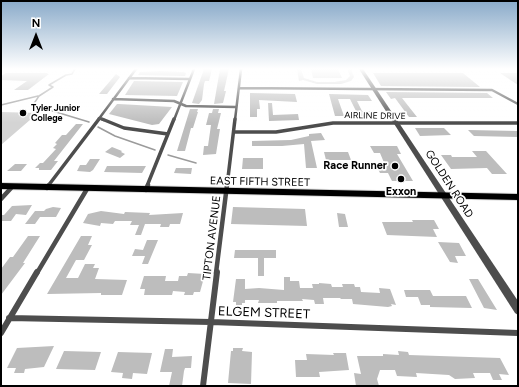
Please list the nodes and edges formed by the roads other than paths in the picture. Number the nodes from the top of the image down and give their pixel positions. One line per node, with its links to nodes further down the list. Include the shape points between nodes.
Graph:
1 (122, 87): 5 (street)
2 (187, 87): 6 (street)
3 (239, 88): 4 (street); 8 (street, TIPTON AVENUE)
4 (375, 89): 7 (street, via 492,90); 11 (street, GOLDEN ROAD)
5 (113, 99): 6 (street, via 160,100); 9 (street)
6 (181, 104): 8 (street); 13 (street)
7 (518, 104)
8 (236, 107): 12 (street, TIPTON AVENUE)
9 (99, 118): 13 (street, via 124,128); 16 (street)
10 (518, 123): 11 (street, AIRLINE DRIVE)
11 (398, 124): 12 (street, AIRLINE DRIVE, via 325,123 282,132); 20 (street, GOLDEN ROAD)
12 (234, 132): 19 (street, TIPTON AVENUE)
13 (168, 134): 18 (street)
14 (1, 186): 15 (main road, EAST FIFTH STREET)
15 (12, 187): 16 (main road, EAST FIFTH STREET); 22 (street)
16 (47, 188): 17 (main road, EAST FIFTH STREET)
17 (87, 189): 18 (main road, EAST FIFTH STREET); 24 (street)
18 (146, 190): 19 (main road, EAST FIFTH STREET)
19 (227, 192): 20 (main road, EAST FIFTH STREET); 25 (street, TIPTON AVENUE)
20 (444, 197): 21 (main road, EAST FIFTH STREET); 23 (street, GOLDEN ROAD)
21 (518, 198)
22 (1, 199)
23 (518, 310)
24 (9, 318): 25 (street, ELGEM STREET); 26 (street)
25 (211, 322): 27 (street, ELGEM STREET); 28 (street, TIPTON AVENUE)
26 (1, 333)
27 (518, 333)
28 (203, 386)

